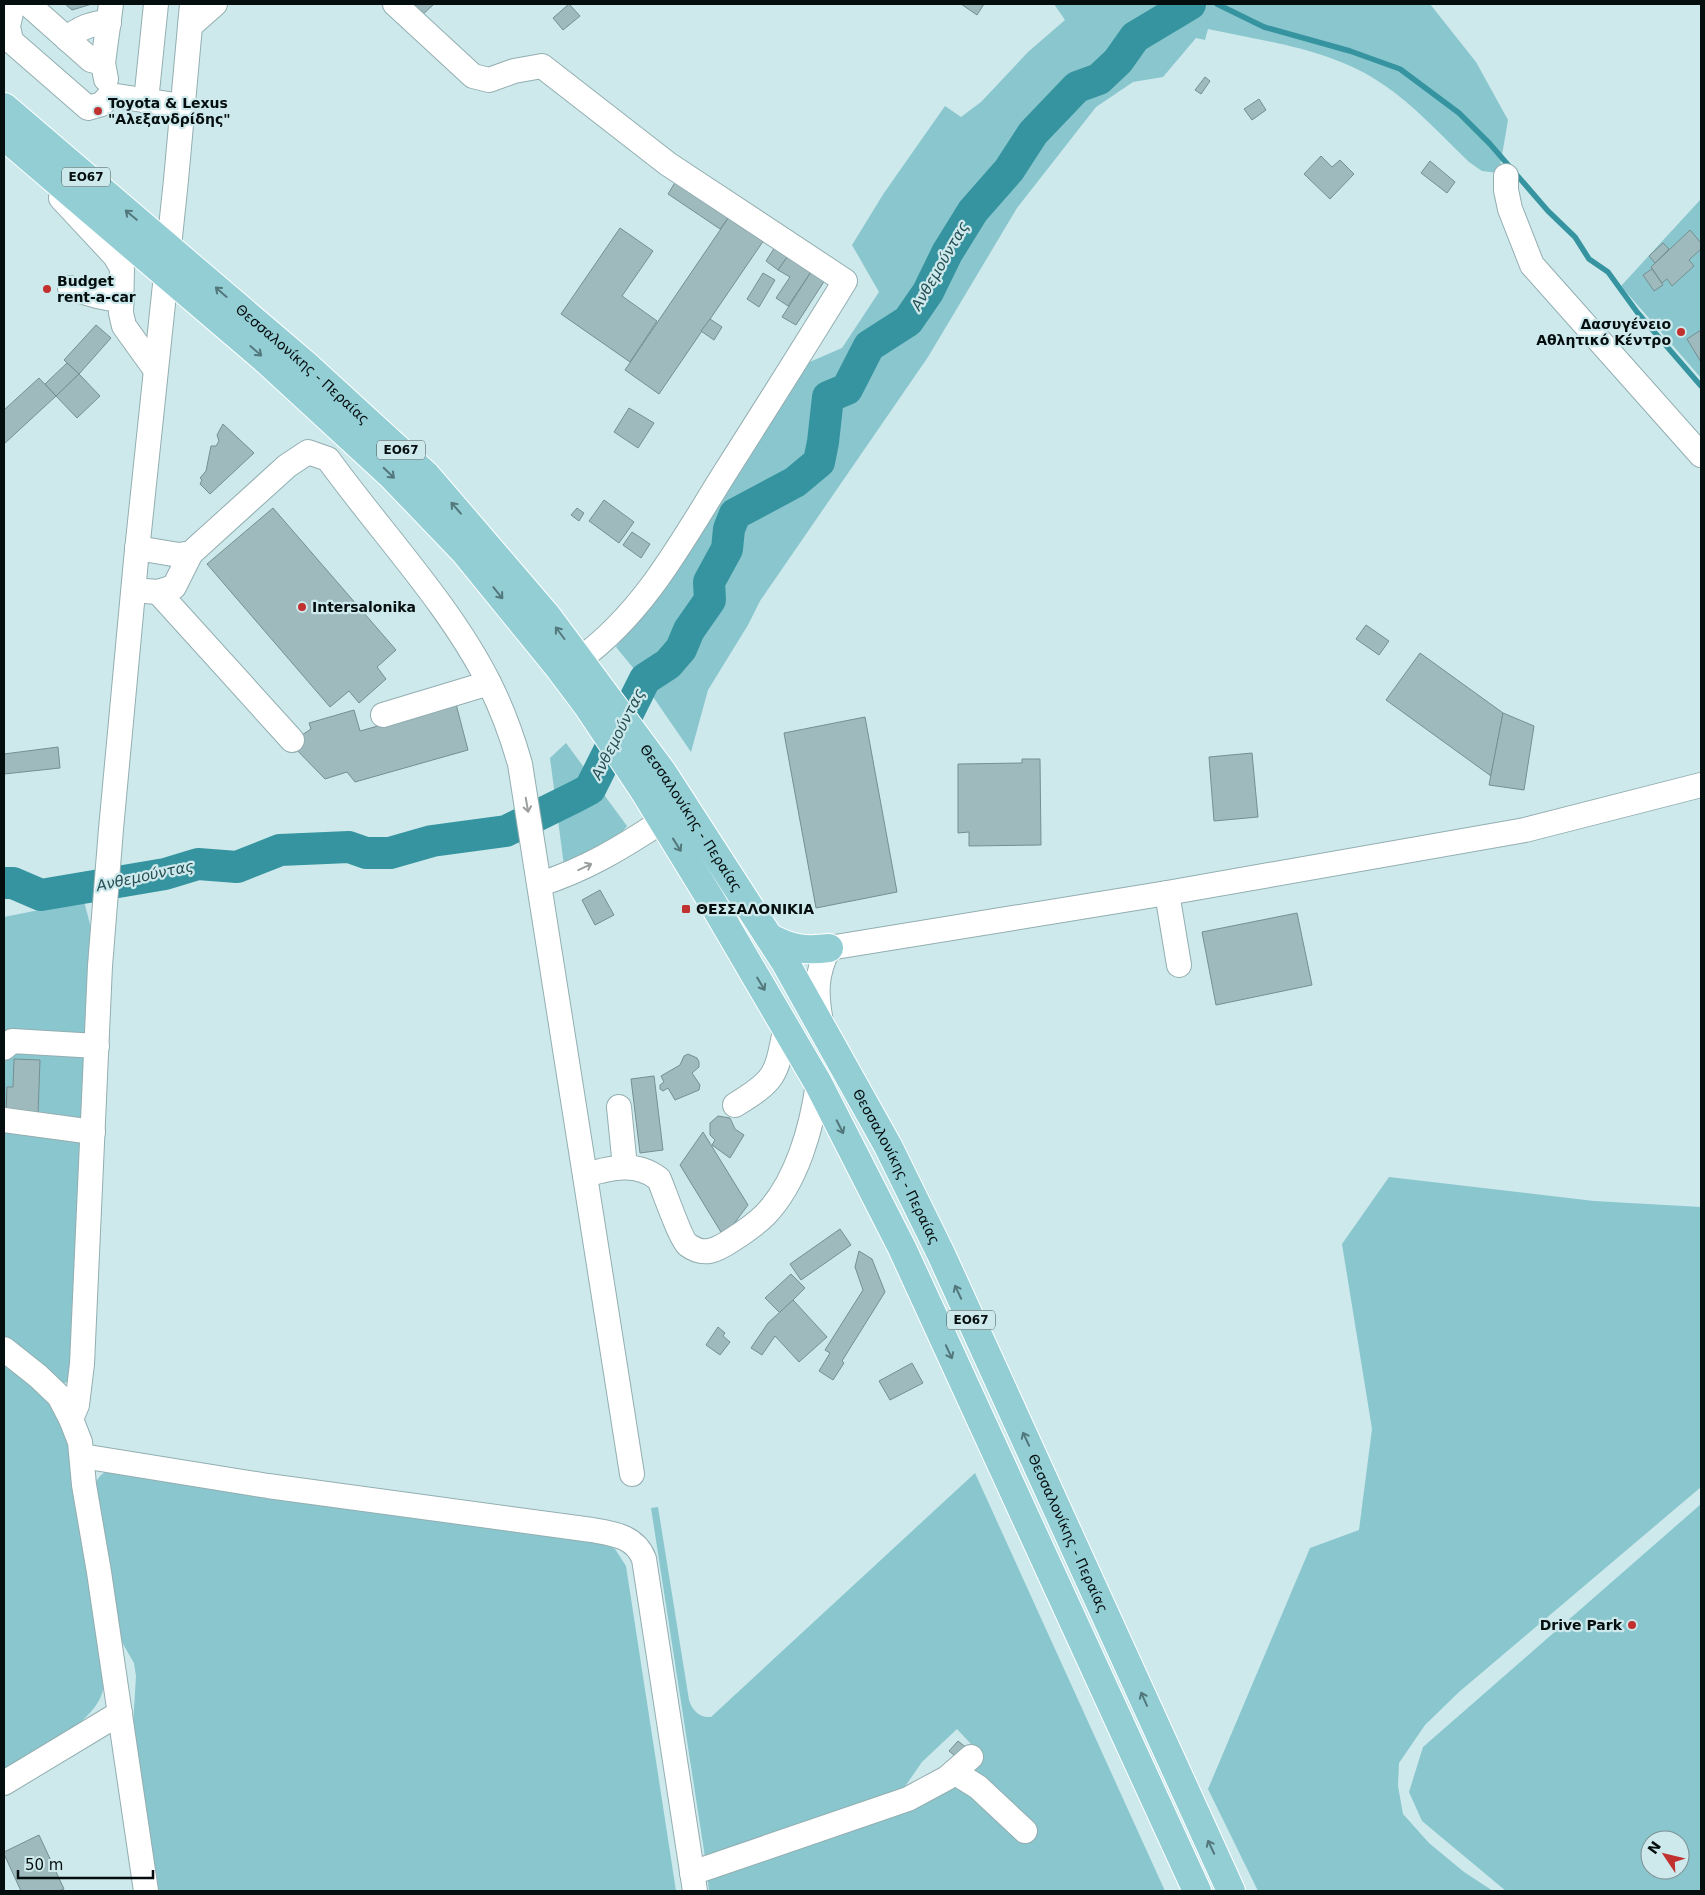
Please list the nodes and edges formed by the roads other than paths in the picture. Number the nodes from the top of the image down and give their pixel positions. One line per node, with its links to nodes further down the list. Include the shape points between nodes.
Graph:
1 (13, 4): 10 (street, via 8,26 11,41 88,108 102,104)
2 (28, 4): 8 (street)
3 (156, 4): 11 (street)
4 (215, 4): 7 (street)
5 (395, 4): 26 (street, via 473,76 489,80 542,66 668,164 845,281 672,558 628,618)
6 (110, 13): 8 (street, via 102,22 75,31); 9 (street)
7 (191, 15): 12 (street)
8 (67, 39): 9 (street, via 91,60)
9 (103, 63): 10 (street)
10 (110, 95): 11 (street)
11 (146, 101): 12 (street)
12 (182, 106): 16 (street)
13 (4, 107): 16 (main road, Θεσσαλονίκης - Περαίας / ΕΟ67, one-way to 13)
14 (4, 136): 17 (main road, Θεσσαλονίκης - Περαίας / ΕΟ67); 19 (street, via 115,256 122,268)
15 (1506, 176): 21 (street, via 1510,209 1532,265)
16 (168, 247): 17 (street); 26 (main road, Θεσσαλονίκης - Περαίας / ΕΟ67, one-way to 16, via 508,568 412,461)
17 (166, 274): 20 (street); 28 (main road, Θεσσαλονίκης - Περαίας / ΕΟ67, one-way to 28, via 266,360 432,515 527,627)
18 (70, 288): 19 (street)
19 (122, 301): 20 (street, via 124,326)
20 (155, 369): 22 (street)
21 (1701, 455)
22 (137, 548): 23 (street); 24 (street)
23 (191, 553): 25 (street, via 174,588); 27 (street, via 287,466 308,452 328,459 436,601)
24 (133, 590): 25 (street); 41 (street, via 105,903)
25 (158, 592): 30 (street)
26 (580, 658): 28 (main road, Θεσσαλονίκης - Περαίας / ΕΟ67)
27 (489, 683): 29 (street); 34 (street, one-way to 34, via 510,730 520,764)
28 (594, 696): 31 (main road, Θεσσαλονίκης - Περαίας / ΕΟ67)
29 (383, 715)
30 (292, 740)
31 (653, 781): 33 (main road, Θεσσαλονίκης - Περαίας / ΕΟ67); 36 (main road, Θεσσαλονίκης - Περαίας / ΕΟ67)
32 (1701, 785): 35 (street, via 1525,830)
33 (662, 821): 34 (street, one-way to 33, via 592,864); 39 (main road, Θεσσαλονίκης - Περαίας / ΕΟ67, one-way to 39)
34 (540, 884): 49 (street)
35 (1167, 893): 37 (street); 38 (street)
36 (769, 937): 37 (main road, via 796,949); 40 (main road, Θεσσαλονίκης - Περαίας / ΕΟ67)
37 (829, 948): 40 (street, via 817,980)
38 (1178, 966)
39 (786, 1026): 43 (main road, Θεσσαλονίκης - Περαίας / ΕΟ67); 44 (street, via 776,1071 765,1085)
40 (822, 1026): 60 (main road, Θεσσαλονίκης - Περαίας / ΕΟ67, one-way to 40, via 940,1254 888,1146)
41 (97, 1046): 42 (street, via 12,1041); 47 (street)
42 (4, 1048)
43 (818, 1083): 48 (street, via 809,1132 782,1191 766,1214 714,1252 699,1251 686,1244 659,1179 635,1167); 59 (main road, Θεσσαλονίκης - Περαίας / ΕΟ67, one-way to 59, via 902,1248)
44 (735, 1105)
45 (619, 1107): 48 (street)
46 (4, 1120): 47 (street)
47 (92, 1132): 51 (street, via 82,1364)
48 (625, 1167): 49 (street)
49 (585, 1175): 53 (street)
50 (4, 1348): 51 (street, via 59,1396)
51 (72, 1419): 52 (street)
52 (82, 1456): 54 (street); 57 (street, via 268,1486 592,1530 616,1534 628,1540 639,1548 644,1559)
53 (632, 1474)
54 (120, 1714): 55 (street); 58 (street)
55 (4, 1783)
56 (1025, 1831): 57 (street, via 978,1787 962,1765 931,1787 880,1810)
57 (694, 1882)
58 (146, 1891)
59 (1197, 1891)
60 (1231, 1891)

